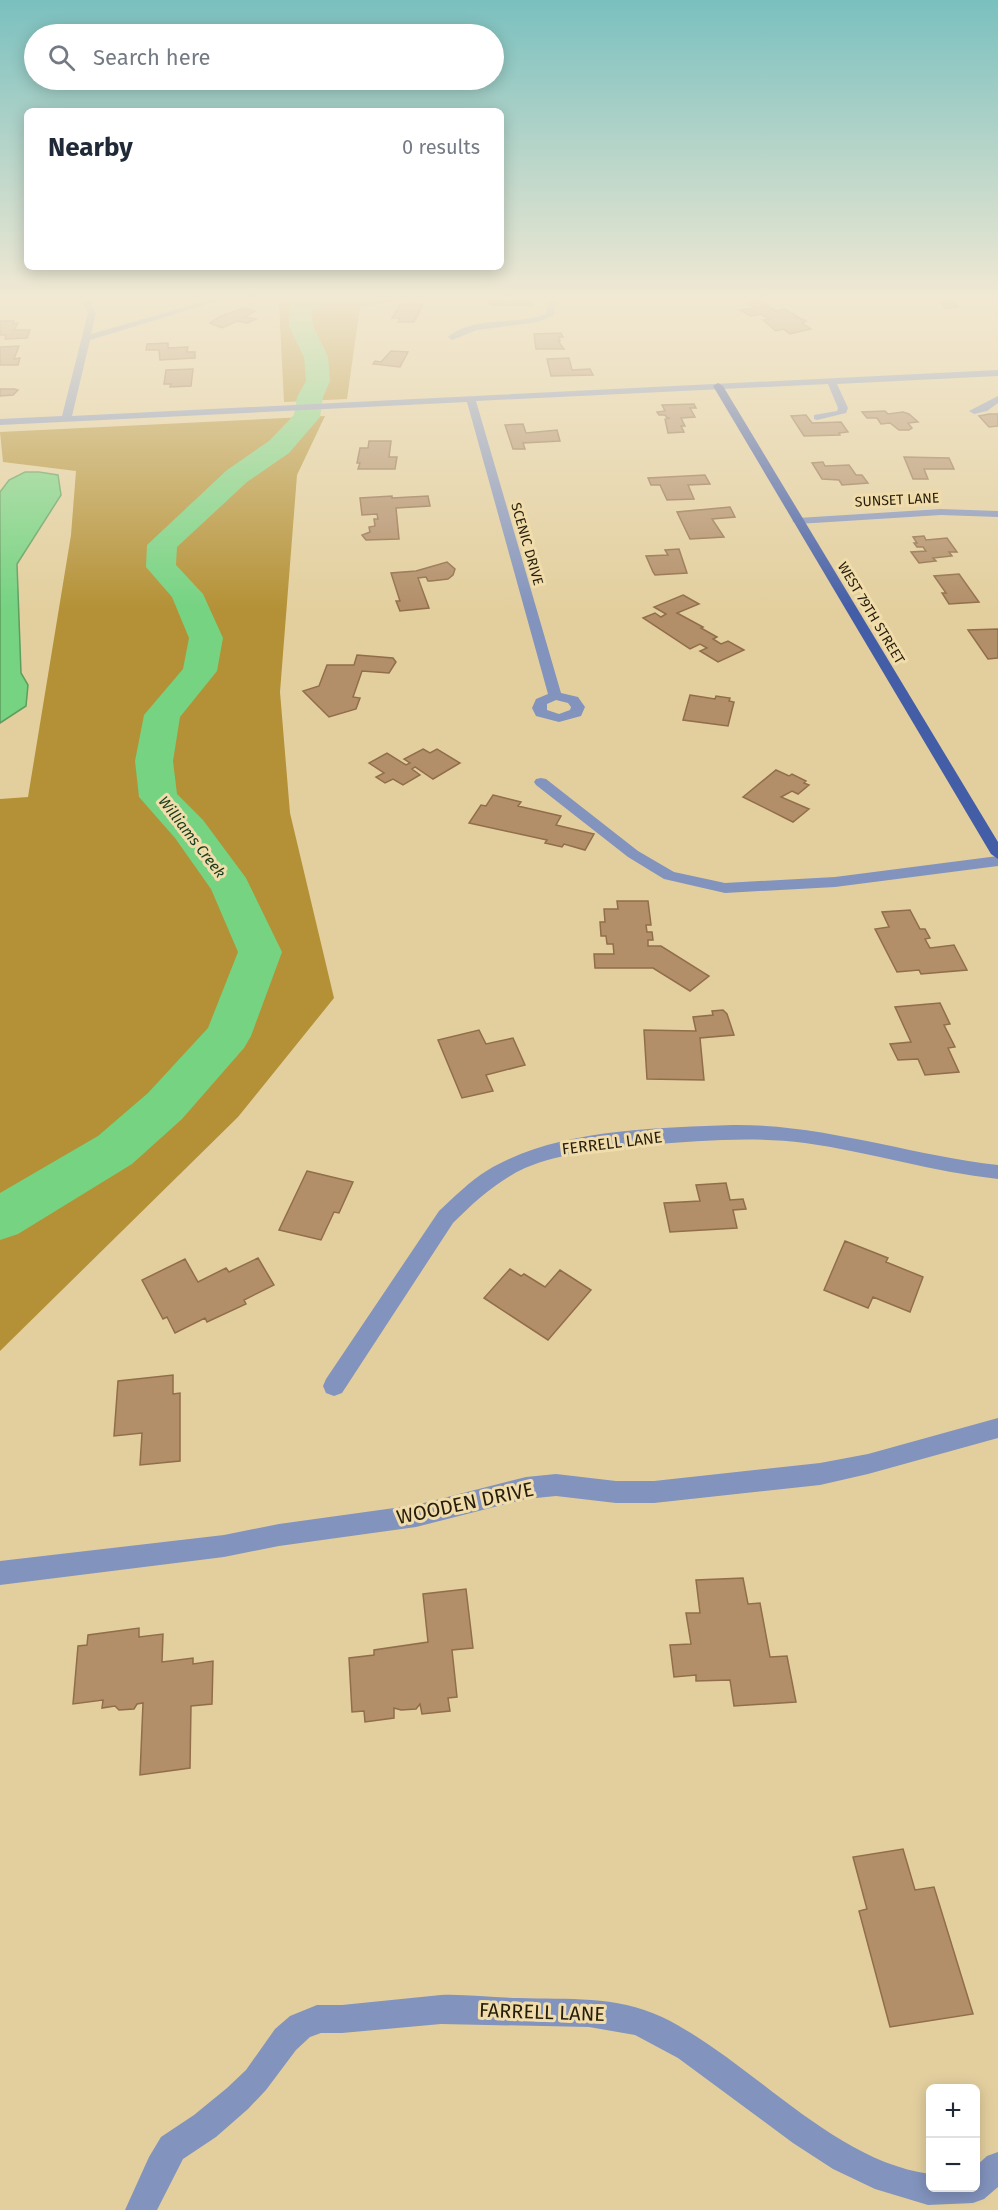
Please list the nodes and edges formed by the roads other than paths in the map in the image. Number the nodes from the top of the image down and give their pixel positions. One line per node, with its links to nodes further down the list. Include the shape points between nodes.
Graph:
1 (70, 404): 9 (street)
2 (373, 404): 9 (street)
3 (472, 404): 13 (street, SCENIC DRIVE)
4 (729, 404): 12 (main road, WEST 79TH STREET)
5 (841, 404): 8 (street, via 841,413)
6 (991, 404): 7 (street)
7 (974, 411)
8 (817, 417)
9 (66, 420): 10 (street)
10 (0, 422)
11 (998, 514): 12 (street, SUNSET LANE, via 941,512)
12 (798, 521): 15 (main road, WEST 79TH STREET)
13 (555, 696)
14 (541, 782): 16 (street, via 633,854 669,876 725,888 835,882)
15 (998, 854)
16 (998, 861)
17 (998, 1172): 18 (street, FERRELL LANE, via 928,1163 851,1144 768,1132 582,1144 544,1152 511,1166 462,1200 446,1217)
18 (334, 1386)
19 (998, 1428): 20 (street, WOODEN DRIVE, via 820,1474 643,1492 556,1485 526,1488 416,1516 224,1546)
20 (0, 1574)
21 (998, 2167): 22 (street, FARRELL LANE)
22 (980, 2181)
23 (963, 2192): 24 (street, FARRELL LANE, via 921,2201 902,2200 865,2189 787,2135 698,2055 654,2029 620,2016 596,2012 420,2010 320,2018 300,2026 227,2110 171,2149)
24 (141, 2210)

